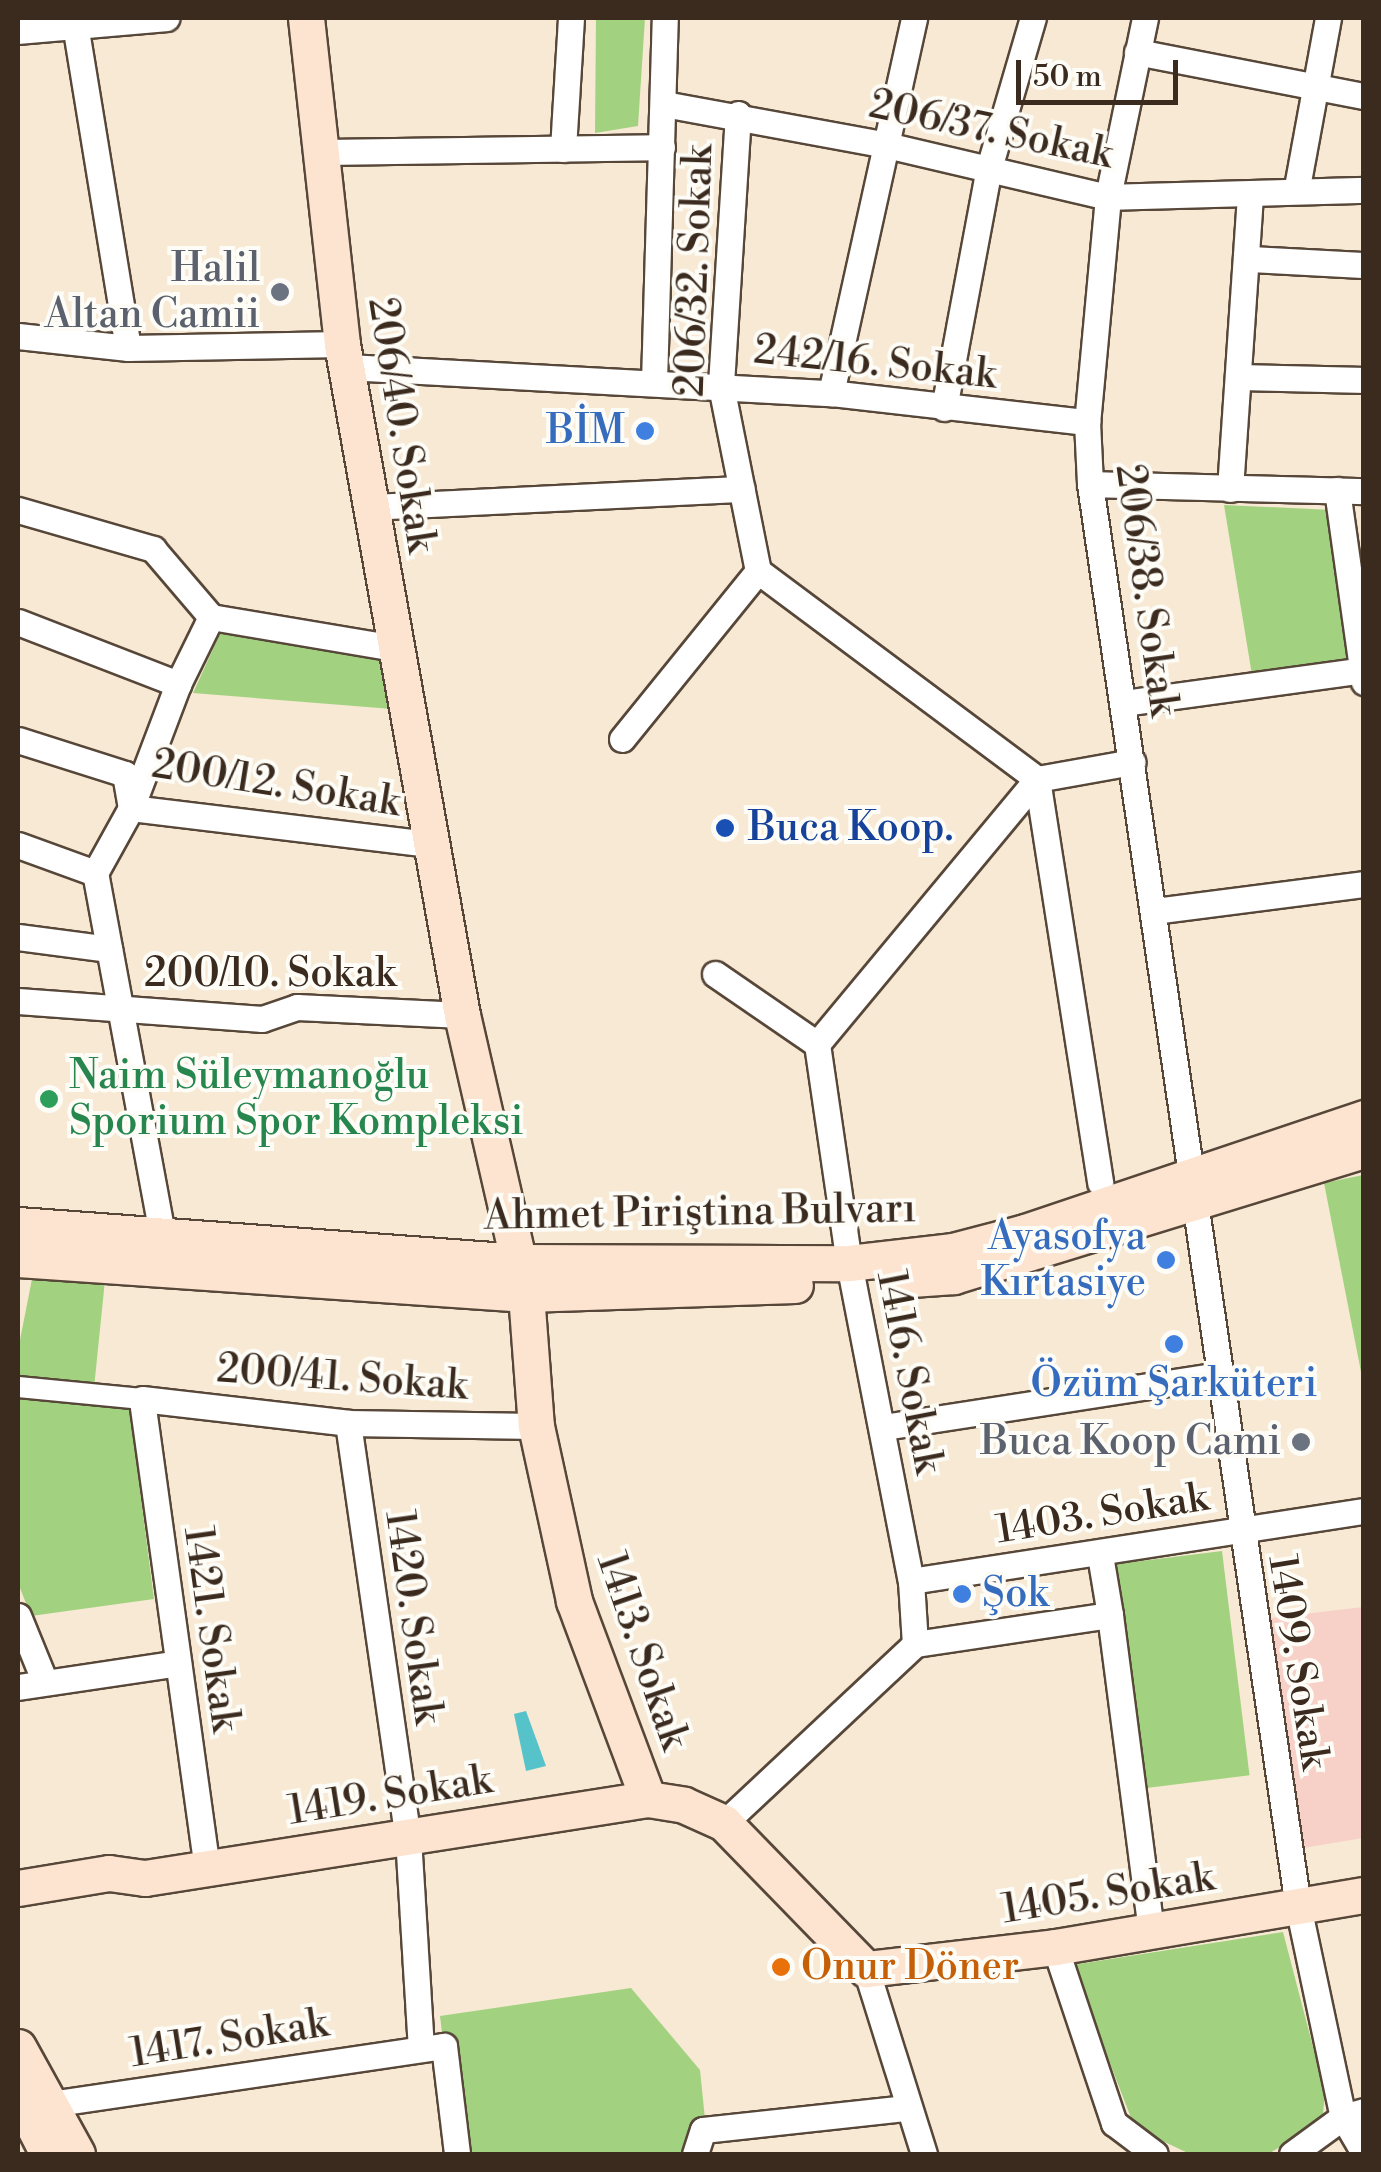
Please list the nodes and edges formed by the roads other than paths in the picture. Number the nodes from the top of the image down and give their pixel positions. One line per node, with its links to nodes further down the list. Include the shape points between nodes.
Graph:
1 (166, 18): 9 (street)
2 (306, 18): 19 (main road, 206/40. Sokak)
3 (571, 18): 18 (street)
4 (666, 18): 14 (street)
5 (914, 18): 16 (street)
6 (1033, 18): 20 (street)
7 (1144, 18): 11 (street, 206/38. Sokak)
8 (1328, 18): 12 (street)
9 (75, 22): 10 (street); 28 (street)
10 (18, 30)
11 (1137, 52): 12 (street); 24 (street, 206/38. Sokak)
12 (1318, 90): 13 (street); 21 (street)
13 (1364, 96)
14 (664, 104): 15 (street, 206/37. Sokak); 17 (street)
15 (738, 114): 16 (street, 206/37. Sokak); 33 (street, 206/32. Sokak)
16 (882, 144): 20 (street, 206/37. Sokak); 34 (street)
17 (662, 147): 18 (street); 32 (street)
18 (563, 149): 19 (street)
19 (320, 152): 29 (main road, 206/40. Sokak)
20 (989, 168): 24 (street, 206/37. Sokak); 35 (street)
21 (1297, 187): 22 (street, 206/37. Sokak); 23 (street, 206/37. Sokak)
22 (1364, 190)
23 (1250, 195): 24 (street, 206/37. Sokak); 25 (street)
24 (1108, 197): 36 (street, 206/38. Sokak)
25 (1249, 259): 26 (street); 30 (street)
26 (1364, 264)
27 (18, 336): 28 (street, 242/16. Sokak)
28 (128, 348): 29 (street, 242/16. Sokak)
29 (344, 356): 32 (street, 242/16. Sokak); 42 (main road, 206/40. Sokak)
30 (1241, 376): 31 (street); 39 (street)
31 (1364, 380)
32 (654, 382): 33 (street, 242/16. Sokak)
33 (721, 386): 34 (street, 242/16. Sokak); 38 (street, 206/32. Sokak)
34 (831, 393): 35 (street, 242/16. Sokak)
35 (944, 408): 36 (street, 242/16. Sokak)
36 (1087, 422): 37 (street, 206/38. Sokak)
37 (1090, 484): 39 (street); 50 (street, 206/38. Sokak)
38 (742, 489): 42 (street); 44 (street, 206/32. Sokak)
39 (1230, 489): 40 (street)
40 (1336, 490): 41 (street); 48 (street)
41 (1364, 491)
42 (370, 507): 47 (main road, 206/40. Sokak)
43 (18, 510): 45 (street, via 154,549)
44 (758, 571): 51 (street); 54 (street)
45 (212, 617): 47 (street); 49 (street)
46 (18, 622): 49 (street)
47 (395, 648): 56 (main road, 206/40. Sokak)
48 (1363, 674): 50 (street)
49 (178, 684): 55 (street)
50 (1124, 704): 53 (street, 206/38. Sokak)
51 (622, 739)
52 (18, 740): 55 (street, 200/12. Sokak, via 125,774)
53 (1132, 762): 54 (street); 60 (street, 206/38. Sokak)
54 (1037, 779): 67 (street); 70 (street)
55 (131, 808): 56 (street, 200/12. Sokak); 58 (street)
56 (430, 844): 66 (main road, 206/40. Sokak)
57 (18, 845): 58 (street)
58 (95, 874): 62 (street)
59 (1364, 884): 60 (street)
60 (1154, 912): 71 (street, 206/38. Sokak)
61 (18, 937): 62 (street)
62 (109, 949): 65 (street)
63 (715, 974): 67 (street)
64 (18, 1001): 65 (street, 200/10. Sokak)
65 (124, 1011): 66 (street, 200/10. Sokak, via 262,1018 298,1007); 73 (street)
66 (462, 1014): 77 (main road)
67 (817, 1044): 75 (street, 1416. Sokak)
68 (1364, 1118): 71 (main road, Ahmet Piriştina Bulvarı)
69 (1364, 1150): 71 (main road, Ahmet Piriştina Bulvarı)
70 (1100, 1183)
71 (1191, 1188): 75 (main road, Ahmet Piriştina Bulvarı, via 954,1276); 78 (street, 1409. Sokak)
72 (18, 1224): 73 (main road, Ahmet Piriştina Bulvarı)
73 (164, 1239): 77 (main road, Ahmet Piriştina Bulvarı)
74 (18, 1260): 76 (street); 77 (main road, Ahmet Piriştina Bulvarı)
75 (851, 1273): 77 (main road, Ahmet Piriştina Bulvarı); 83 (street, 1416. Sokak)
76 (18, 1274)
77 (523, 1278): 82 (main road, 1413. Sokak)
78 (1221, 1375): 83 (street); 85 (street, 1409. Sokak)
79 (18, 1387): 80 (street)
80 (142, 1399): 81 (street, 200/41. Sokak); 91 (street, 1421. Sokak)
81 (348, 1422): 82 (street, 200/41. Sokak); 96 (street, 1420. Sokak)
82 (536, 1426): 94 (main road, 1413. Sokak, via 574,1601)
83 (884, 1428): 87 (street, 1416. Sokak)
84 (1364, 1511): 85 (street, 1403. Sokak)
85 (1240, 1531): 86 (street, 1403. Sokak); 101 (street, 1409. Sokak)
86 (1100, 1555): 87 (street, 1403. Sokak); 88 (street)
87 (910, 1581): 90 (street, 1416. Sokak)
88 (1110, 1615): 90 (street); 103 (street)
89 (18, 1616): 92 (street)
90 (916, 1644): 95 (street)
91 (178, 1663): 92 (street); 97 (street, 1421. Sokak)
92 (45, 1682): 93 (street)
93 (18, 1687)
94 (648, 1798): 95 (main road, 1413. Sokak, via 684,1804); 96 (main road, 1419. Sokak)
95 (724, 1823): 105 (main road, 1413. Sokak)
96 (408, 1837): 97 (main road, 1419. Sokak); 107 (street, 1420. Sokak)
97 (207, 1868): 98 (main road, 1419. Sokak)
98 (145, 1878): 99 (main road, 1419. Sokak, via 109,1873); 102 (main road, 1419. Sokak, via 119,1893)
99 (18, 1888)
100 (1364, 1896): 101 (main road, 1405. Sokak)
101 (1298, 1906): 103 (main road, 1405. Sokak); 110 (street, 1409. Sokak)
102 (18, 1911)
103 (1151, 1930): 104 (main road, 1405. Sokak)
104 (1055, 1947): 105 (main road, 1405. Sokak); 117 (street, via 1114,2124)
105 (866, 1969): 109 (street, 1413. Sokak)
106 (18, 2047): 108 (main road)
107 (420, 2047): 108 (street, 1417. Sokak); 114 (street, via 444,2046)
108 (27, 2104): 112 (main road); 113 (main road)
109 (906, 2108): 115 (street, via 703,2130); 116 (street, 1413. Sokak)
110 (1353, 2114): 111 (street, 1409. Sokak); 118 (street)
111 (1364, 2152)
112 (48, 2154)
113 (76, 2154)
114 (458, 2154)
115 (695, 2154)
116 (924, 2154)
117 (1155, 2154)
118 (1292, 2154)

